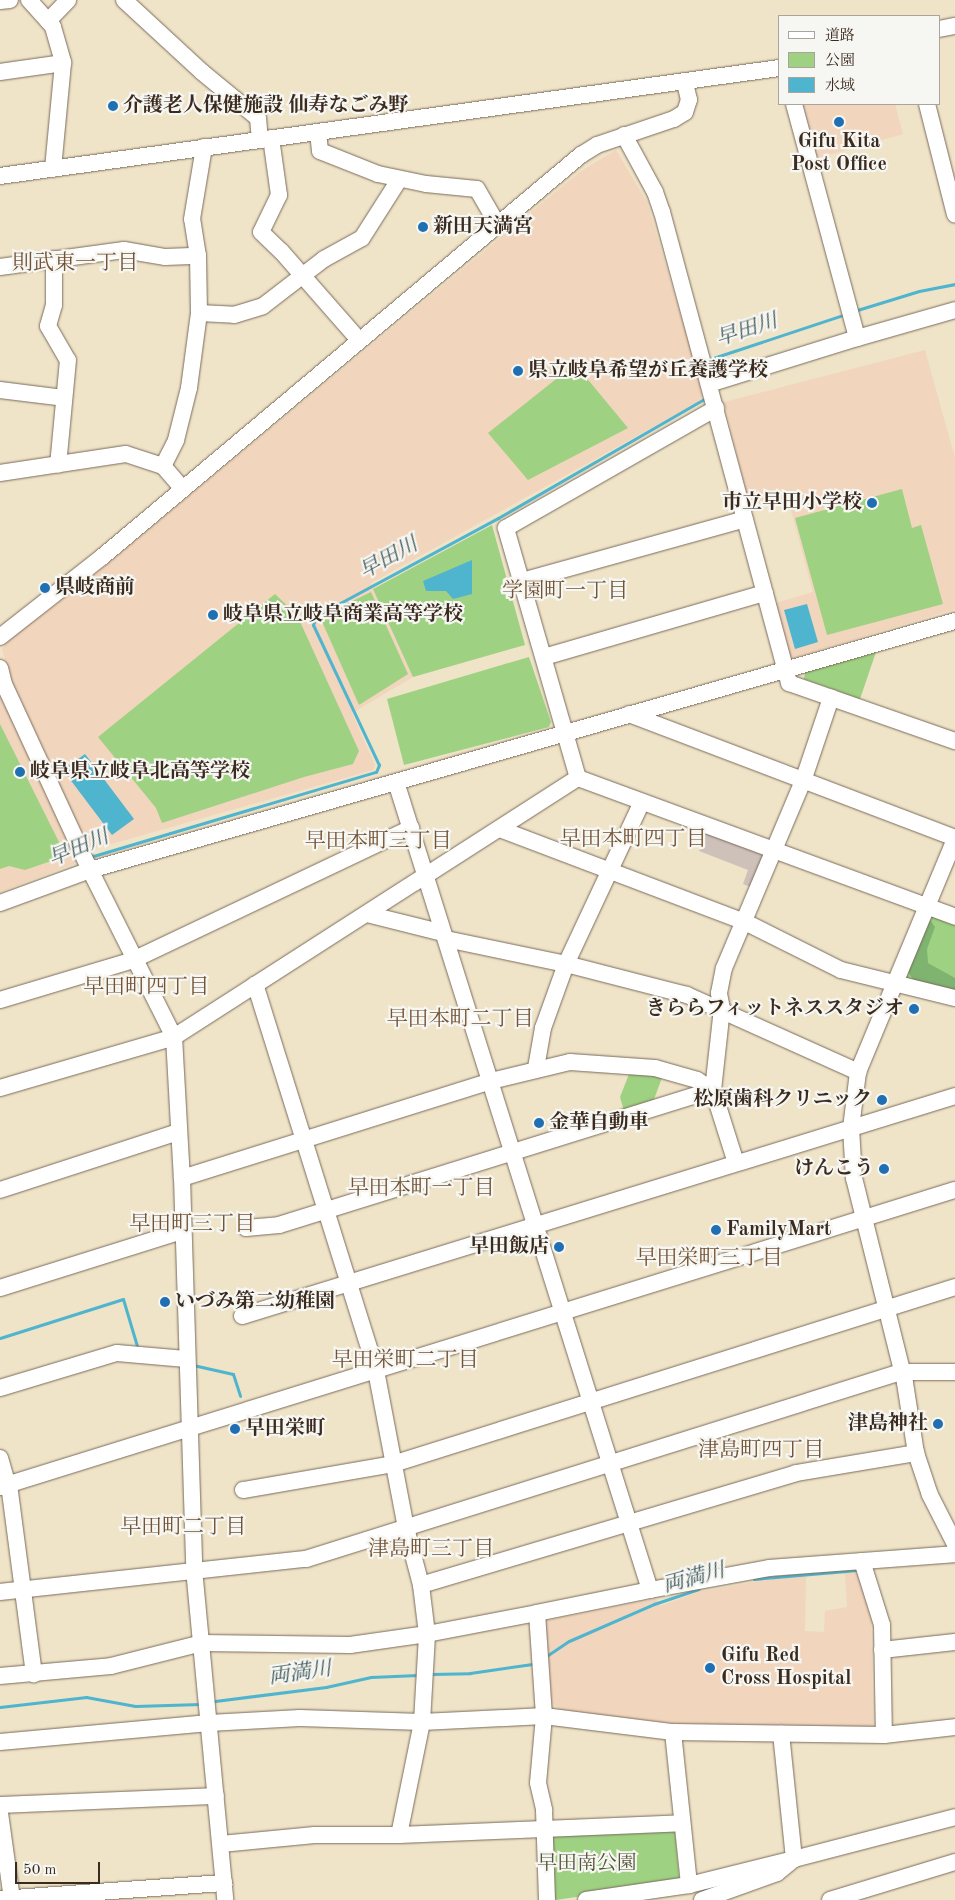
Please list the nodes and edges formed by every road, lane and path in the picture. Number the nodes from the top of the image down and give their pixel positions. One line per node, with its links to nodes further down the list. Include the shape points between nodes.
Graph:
1 (10, 0): 5 (street)
2 (29, 0): 6 (street)
3 (68, 0): 6 (street)
4 (124, 0): 17 (street, via 258,118)
5 (0, 1)
6 (48, 21): 9 (street, via 53,27)
7 (955, 26): 8 (street)
8 (940, 29)
9 (63, 63): 11 (street); 19 (street)
10 (778, 68): 12 (street)
11 (0, 72)
12 (685, 82): 15 (street); 16 (street, via 689,100 685,112 674,119)
13 (794, 105): 30 (street)
14 (927, 105): 22 (street)
15 (318, 132): 17 (street); 21 (street, via 320,151)
16 (624, 135): 23 (street, via 581,155); 32 (street, via 655,192)
17 (266, 138): 18 (street); 27 (street, via 279,195 261,232)
18 (204, 147): 19 (street); 24 (street, via 192,219)
19 (53, 169): 20 (street)
20 (0, 176)
21 (399, 180): 23 (street, via 477,189); 27 (street, via 362,238)
22 (955, 215)
23 (497, 223): 31 (street)
24 (198, 256): 25 (street, via 165,257 124,250); 29 (street)
25 (54, 259): 26 (street); 34 (street, via 54,304 48,326 68,360)
26 (0, 267)
27 (300, 276): 29 (street, via 263,306 234,315); 31 (street)
28 (955, 310): 30 (street)
29 (199, 313): 37 (street, via 189,388 176,440)
30 (857, 338): 32 (street)
31 (359, 340): 39 (street)
32 (709, 384): 35 (street)
33 (0, 390): 34 (street)
34 (64, 398): 36 (street)
35 (716, 408): 40 (street); 41 (street, via 506,528)
36 (58, 465): 37 (street, via 126,454); 38 (street)
37 (162, 466): 39 (street)
38 (0, 473)
39 (182, 489): 44 (street)
40 (745, 519): 41 (street); 42 (street)
41 (522, 581): 45 (street)
42 (765, 593): 45 (street); 47 (street)
43 (955, 621): 47 (street)
44 (0, 637)
45 (544, 657): 50 (street)
46 (0, 668): 60 (street, via 4,684)
47 (786, 670): 48 (street, via 789,683); 49 (street)
48 (831, 698): 51 (street); 53 (street)
49 (629, 714): 50 (street); 53 (street)
50 (566, 732): 52 (street); 54 (street)
51 (955, 741)
52 (578, 778): 55 (street); 57 (street)
53 (803, 781): 58 (street); 59 (street)
54 (396, 782): 56 (street); 60 (street)
55 (642, 802): 59 (street); 61 (street)
56 (411, 828): 62 (street); 69 (street)
57 (500, 829): 61 (street); 62 (street)
58 (955, 838): 64 (street)
59 (775, 851): 64 (street); 67 (street)
60 (87, 864): 63 (street); 69 (street)
61 (610, 871): 67 (street); 70 (street)
62 (426, 876): 65 (street); 68 (street)
63 (0, 903)
64 (926, 907): 66 (street); 71 (street)
65 (367, 914): 68 (street); 72 (street)
66 (955, 917)
67 (745, 922): 71 (street, via 841,970); 75 (street, via 724,968 719,993)
68 (444, 936): 70 (street); 79 (street)
69 (133, 960): 74 (street); 76 (street)
70 (566, 964): 75 (street, via 687,995); 77 (street, via 543,1028)
71 (893, 982): 73 (street); 78 (street)
72 (255, 985): 76 (street); 85 (street)
73 (955, 998)
74 (0, 1000)
75 (722, 1009): 78 (street); 81 (street)
76 (174, 1037): 80 (street); 84 (street)
77 (536, 1068): 79 (street); 81 (street, via 570,1062 630,1064 674,1072)
78 (858, 1072): 83 (street)
79 (491, 1081): 85 (street); 86 (street)
80 (0, 1088)
81 (713, 1090): 86 (street); 87 (street)
82 (955, 1096): 83 (street)
83 (851, 1128): 87 (street); 92 (street, via 854,1178)
84 (178, 1132): 88 (street); 89 (street)
85 (304, 1141): 88 (street); 91 (street)
86 (512, 1153): 91 (street); 93 (street)
87 (736, 1163): 93 (street)
88 (182, 1178): 95 (street)
89 (0, 1190)
90 (955, 1190): 92 (street)
91 (324, 1211): 94 (street, via 278,1225); 96 (street)
92 (863, 1218): 99 (street); 100 (street)
93 (535, 1227): 96 (street); 100 (street)
94 (246, 1228)
95 (182, 1231): 98 (street); 102 (street)
96 (349, 1285): 101 (street); 103 (street)
97 (955, 1287): 99 (street)
98 (0, 1288)
99 (886, 1308): 104 (street); 107 (street)
100 (562, 1313): 103 (street); 107 (street)
101 (242, 1316)
102 (186, 1359): 106 (street, via 117,1353); 108 (street)
103 (376, 1370): 108 (street); 111 (street)
104 (901, 1372): 105 (street); 109 (street); 112 (street)
105 (955, 1372)
106 (0, 1388)
107 (590, 1402): 111 (street); 112 (street)
108 (190, 1429): 113 (street); 120 (street)
109 (916, 1453): 115 (street, via 796,1473); 117 (street, via 930,1495)
110 (0, 1458): 113 (street)
111 (393, 1464): 114 (street); 116 (street)
112 (610, 1464): 115 (street); 116 (street)
113 (4, 1485): 122 (street)
114 (243, 1490)
115 (629, 1523): 121 (street); 123 (street)
116 (406, 1528): 120 (street, via 306,1559); 121 (street)
117 (955, 1544)
118 (955, 1554): 119 (street)
119 (862, 1561): 123 (street, via 770,1568); 129 (street, via 882,1625)
120 (194, 1569): 122 (street); 128 (street)
121 (421, 1585): 126 (street)
122 (23, 1589): 124 (street); 130 (street)
123 (650, 1590): 125 (street)
124 (0, 1592)
125 (537, 1612): 126 (street); 132 (street)
126 (427, 1634): 128 (street, via 350,1645); 133 (street)
127 (955, 1642): 129 (street)
128 (202, 1643): 130 (street, via 111,1666); 134 (street)
129 (882, 1650): 138 (street)
130 (34, 1674): 131 (street)
131 (0, 1676)
132 (544, 1716): 133 (street); 136 (street); 145 (street, via 538,1759)
133 (422, 1722): 134 (street, via 300,1718); 146 (street)
134 (210, 1723): 139 (street); 140 (street)
135 (955, 1727): 138 (street)
136 (673, 1732): 137 (street); 144 (street)
137 (781, 1734): 138 (street); 148 (street)
138 (884, 1735)
139 (0, 1742)
140 (216, 1796): 141 (street); 147 (street)
141 (0, 1805)
142 (0, 1813): 152 (street)
143 (955, 1817): 148 (street)
144 (682, 1823): 145 (street); 151 (street)
145 (545, 1830): 146 (street); 154 (street)
146 (399, 1835): 147 (street, via 315,1835)
147 (221, 1844): 150 (street)
148 (794, 1860): 151 (street); 156 (street, via 777,1873)
149 (955, 1862): 157 (street)
150 (224, 1883): 152 (street); 153 (street)
151 (689, 1885): 155 (street)
152 (8, 1899)
153 (225, 1900)
154 (547, 1900)
155 (586, 1900)
156 (702, 1900)
157 (830, 1900)

